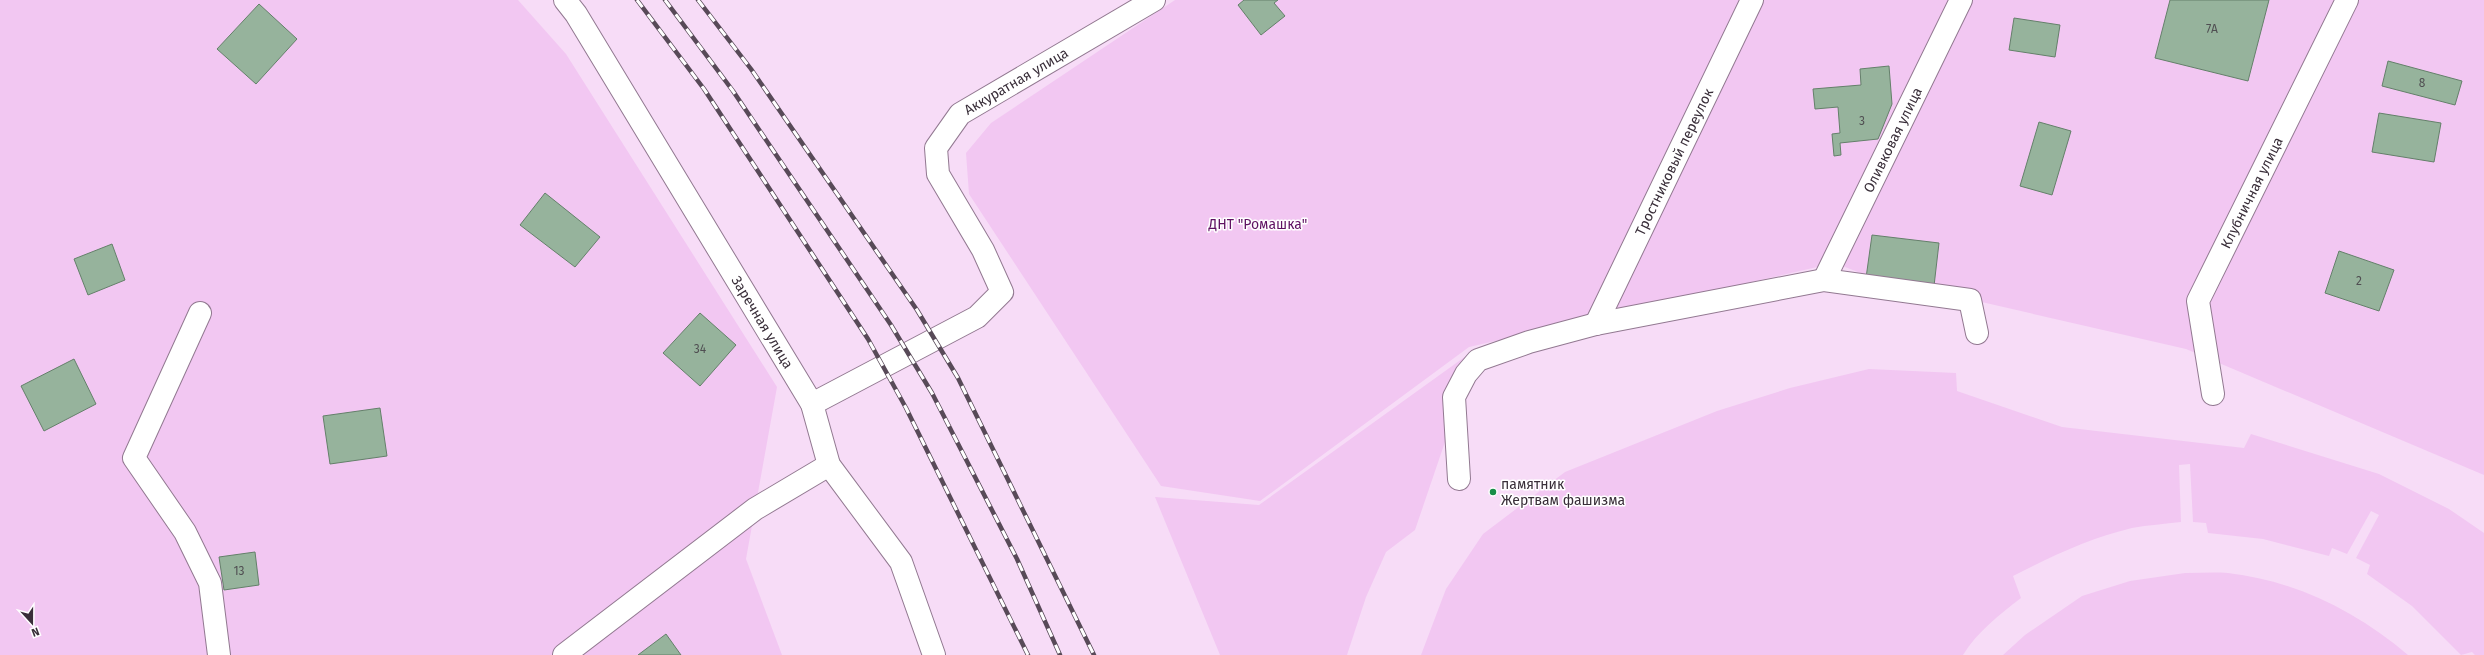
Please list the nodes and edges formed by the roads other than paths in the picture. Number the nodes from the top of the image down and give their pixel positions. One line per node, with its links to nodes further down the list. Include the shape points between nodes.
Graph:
1 (565, 0): 11 (street, Заречная улица, via 576,14)
2 (1154, 0): 11 (street, Аккуратная улица, via 960,114 936,148 938,174 983,250 1002,292 976,317)
3 (1752, 0): 8 (street, Тростниковый переулок)
4 (1961, 0): 6 (street, Оливковая улица)
5 (2347, 0): 10 (street, Клубничная улица, via 2198,300)
6 (1824, 280): 8 (street); 9 (street, via 1970,300)
7 (200, 313): 14 (street, via 134,458 185,532 210,583)
8 (1596, 324): 13 (street, via 1478,360 1466,374 1454,397)
9 (1978, 333)
10 (2213, 394)
11 (812, 404): 12 (street, Заречная улица)
12 (829, 465): 15 (street, via 755,509); 16 (street, Заречная улица, via 901,562)
13 (1458, 479)
14 (219, 655)
15 (564, 655)
16 (934, 655)

